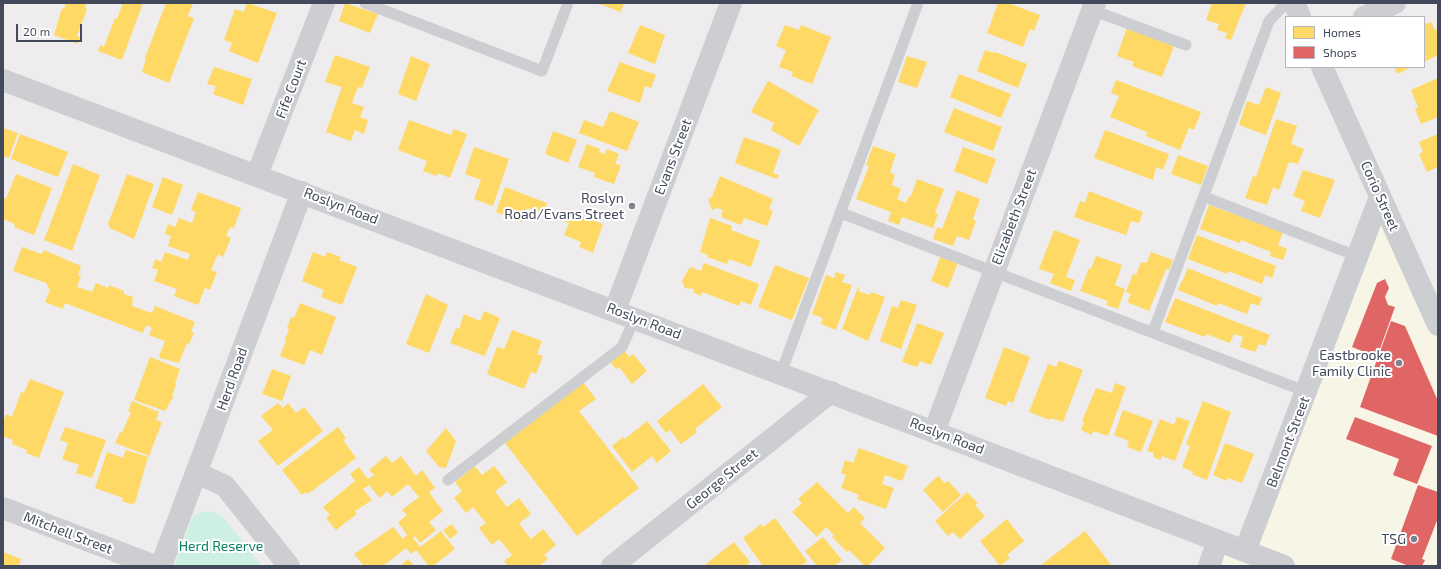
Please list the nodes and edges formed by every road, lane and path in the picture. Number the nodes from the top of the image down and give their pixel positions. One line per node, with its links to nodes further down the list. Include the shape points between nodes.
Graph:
1 (324, 3): 15 (street, Fife Court)
2 (365, 3): 3 (lane, via 542,71)
3 (568, 3)
4 (731, 3): 22 (street, Evans Street)
5 (918, 3): 19 (lane)
6 (1286, 3): 17 (lane, via 1269,20)
7 (1294, 3): 10 (street)
8 (1395, 3): 11 (street)
9 (1094, 6): 12 (lane); 21 (street, Elizabeth Street)
10 (1300, 16)
11 (1366, 16)
12 (1186, 45)
13 (1322, 68): 18 (street, Corio Street)
14 (3, 80): 15 (street, Roslyn Road)
15 (257, 175): 16 (street, Roslyn Road)
16 (302, 192): 22 (street, Roslyn Road); 29 (street, Herd Road)
17 (1204, 197): 20 (lane); 24 (lane)
18 (1380, 197): 20 (street, Belmont Street); 23 (street, Corio Street)
19 (841, 213): 21 (lane); 25 (lane)
20 (1359, 257): 27 (street, Belmont Street)
21 (994, 271): 24 (lane); 28 (street, Elizabeth Street)
22 (625, 314): 25 (street, Roslyn Road); 30 (lane, via 622,347)
23 (1438, 325)
24 (1153, 332): 27 (lane)
25 (780, 373): 26 (street, Roslyn Road)
26 (831, 392): 28 (street, Roslyn Road); 37 (street, George Street)
27 (1307, 392): 33 (street, Belmont Street)
28 (934, 432): 32 (street, Roslyn Road)
29 (197, 473): 35 (street, Herd Road); 36 (street, via 225,486)
30 (448, 480)
31 (3, 508): 34 (street, Mitchell Street)
32 (1218, 541): 33 (street, Roslyn Road); 38 (street)
33 (1245, 551): 39 (street, Roslyn Road)
34 (155, 566)
35 (161, 566)
36 (289, 566)
37 (612, 566)
38 (1209, 566)
39 (1284, 566)

